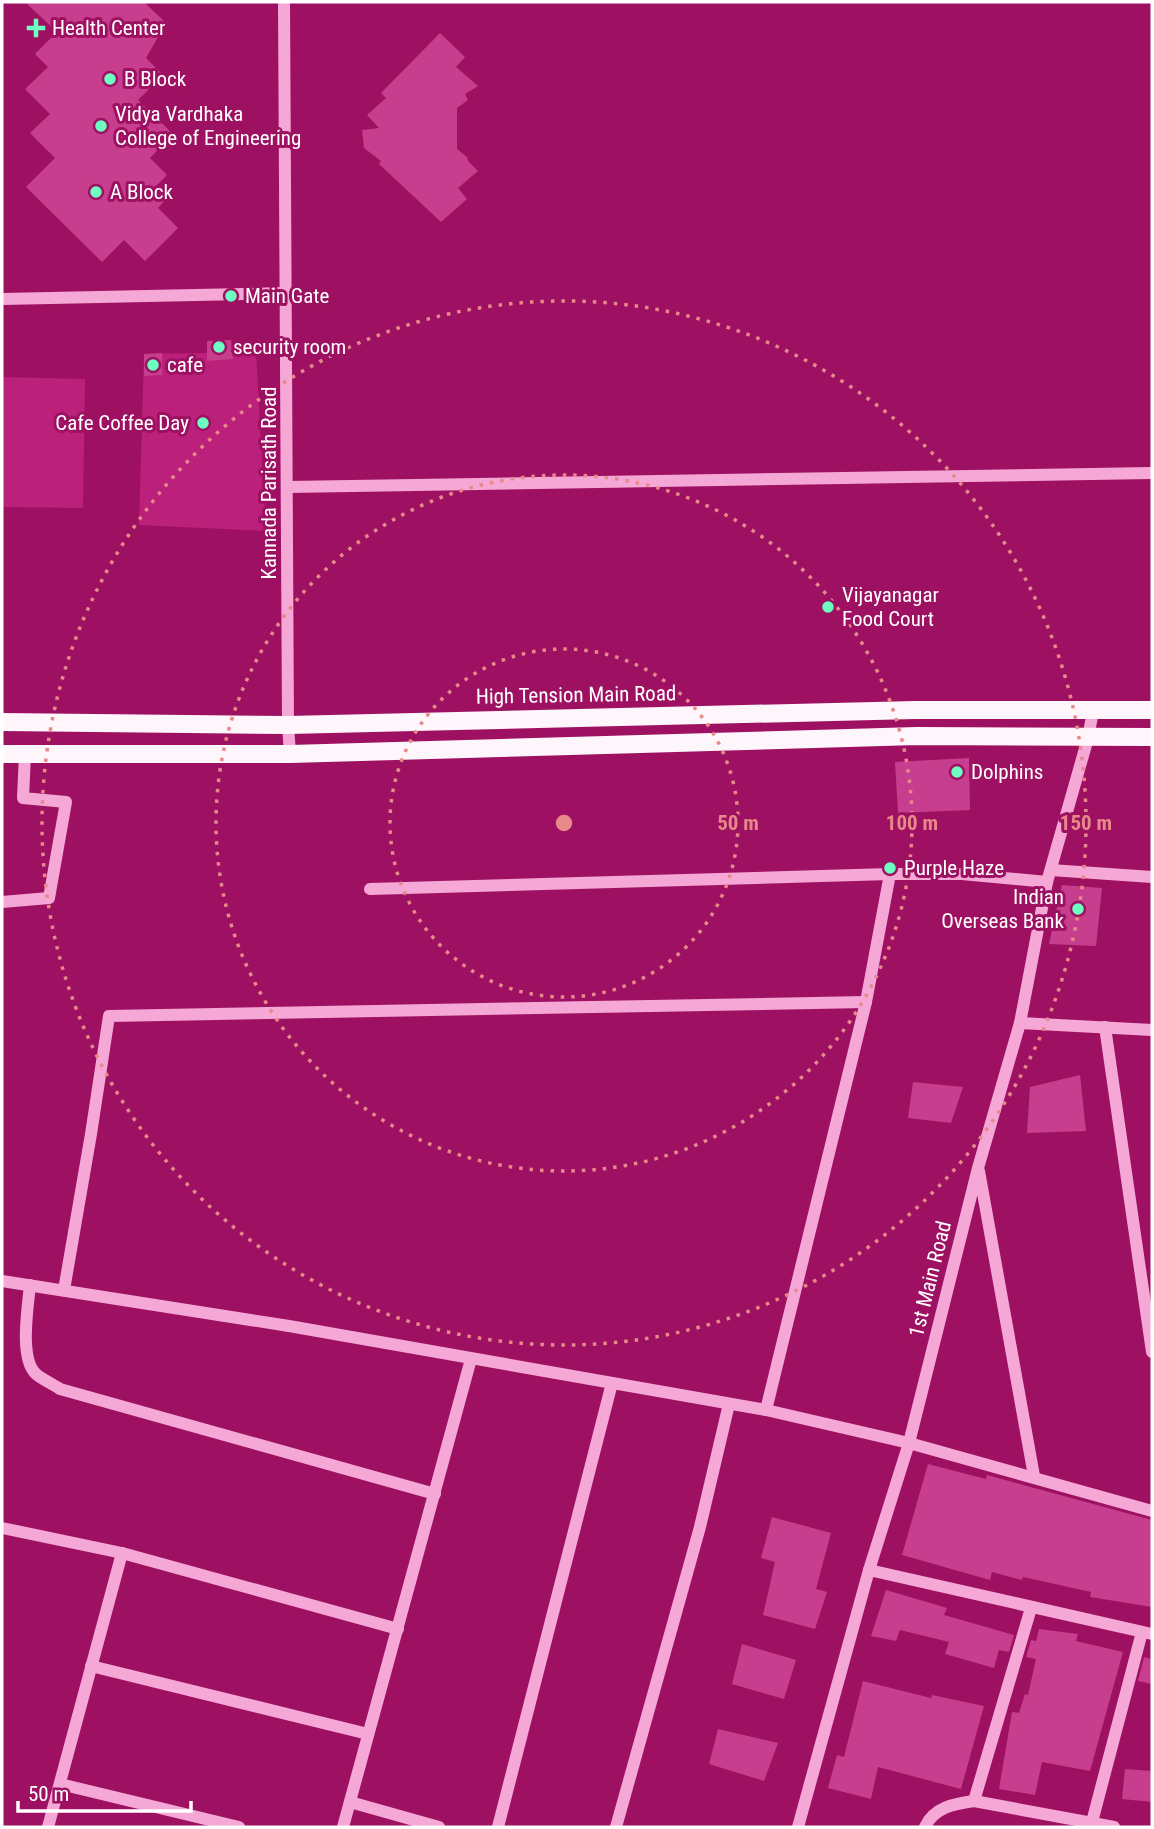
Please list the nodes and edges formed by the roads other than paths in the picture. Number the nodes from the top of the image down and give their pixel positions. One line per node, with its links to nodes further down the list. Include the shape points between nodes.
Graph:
1 (284, 2): 2 (street, Kannada Parisath Road)
2 (286, 293): 3 (street); 5 (street, Kannada Parisath Road)
3 (2, 299)
4 (1152, 472): 5 (street)
5 (288, 487): 9 (street, Kannada Parisath Road)
6 (1152, 710): 7 (main road, High Tension Main Road)
7 (1093, 711): 9 (main road, High Tension Main Road, via 915,710); 11 (street, 1st Main Road)
8 (2, 722): 9 (main road, High Tension Main Road)
9 (288, 725): 14 (street, Kannada Parisath Road)
10 (1152, 737): 11 (main road)
11 (1088, 738): 14 (main road, via 917,736); 16 (street, 1st Main Road)
12 (2, 754): 13 (main road)
13 (25, 754): 14 (main road); 19 (street, via 23,798 66,802 49,898)
14 (290, 754)
15 (890, 874): 16 (street); 18 (street); 20 (street)
16 (1049, 876): 17 (street); 21 (street, 1st Main Road)
17 (1152, 877)
18 (370, 889)
19 (2, 902)
20 (866, 1002): 27 (street, via 109,1016); 32 (street)
21 (1020, 1023): 22 (street); 24 (street, 1st Main Road)
22 (1105, 1027): 23 (street); 28 (street)
23 (1152, 1030)
24 (978, 1168): 33 (street, 1st Main Road); 34 (street)
25 (2, 1280): 26 (street)
26 (30, 1285): 27 (street); 35 (street, via 28,1362 34,1373 60,1389)
27 (64, 1290): 29 (street)
28 (1152, 1352)
29 (471, 1359): 30 (street); 35 (street)
30 (612, 1383): 31 (street); 53 (street)
31 (730, 1404): 32 (street); 54 (street)
32 (766, 1410): 33 (street)
33 (909, 1443): 34 (street); 39 (street, 1st Main Road)
34 (1034, 1476): 36 (street)
35 (435, 1494): 41 (street)
36 (1152, 1511)
37 (2, 1528): 38 (street)
38 (122, 1553): 41 (street); 43 (street)
39 (869, 1570): 40 (street); 55 (street, 1st Main Road)
40 (1031, 1608): 42 (street); 46 (street)
41 (398, 1629): 44 (street)
42 (1147, 1633): 48 (street)
43 (91, 1666): 44 (street); 45 (street)
44 (368, 1734): 47 (street)
45 (60, 1784): 49 (street); 50 (street)
46 (974, 1801): 48 (street); 56 (street, via 941,1809)
47 (350, 1802): 51 (street); 52 (street)
48 (1092, 1822): 57 (street)
49 (48, 1827)
50 (239, 1827)
51 (343, 1827)
52 (439, 1827)
53 (498, 1827)
54 (616, 1827)
55 (798, 1827)
56 (925, 1827)
57 (1114, 1827)

